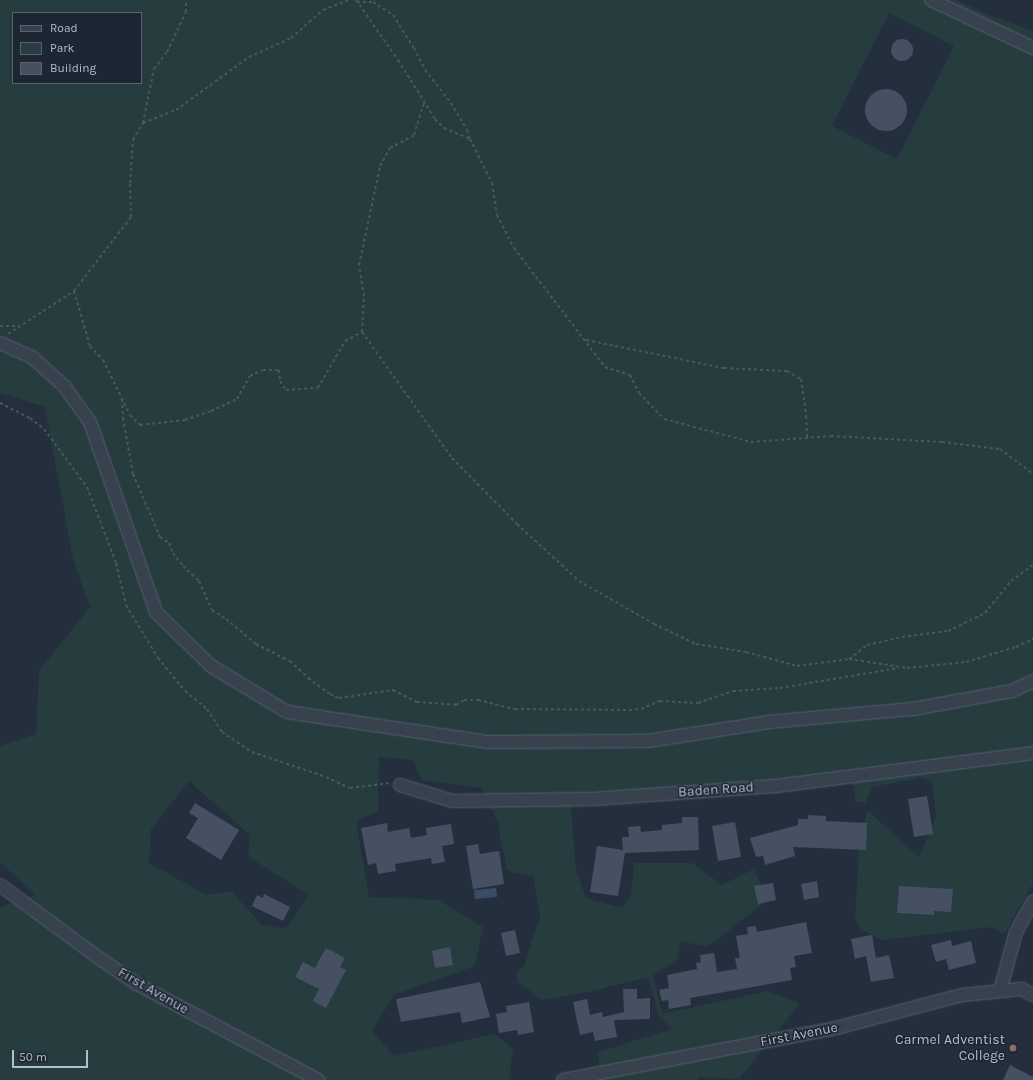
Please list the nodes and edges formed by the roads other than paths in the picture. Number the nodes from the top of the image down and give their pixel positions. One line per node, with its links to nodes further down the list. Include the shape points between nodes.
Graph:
1 (931, 0): 2 (street)
2 (1033, 48)
3 (4, 339): 4 (street, via 32,357 64,386 90,422 156,612 211,666 287,712 487,742 648,741 769,722 913,709 1012,691)
4 (1033, 681)
5 (1033, 753): 6 (street, Baden Road, via 776,786 593,799 453,800)
6 (400, 785)
7 (0, 885): 11 (street, First Avenue, via 137,984)
8 (1033, 901): 9 (street, via 1016,932)
9 (1000, 991): 10 (street, First Avenue, via 1022,989); 12 (street, First Avenue, via 962,995 832,1029)
10 (1033, 995)
11 (318, 1080)
12 (563, 1080)

